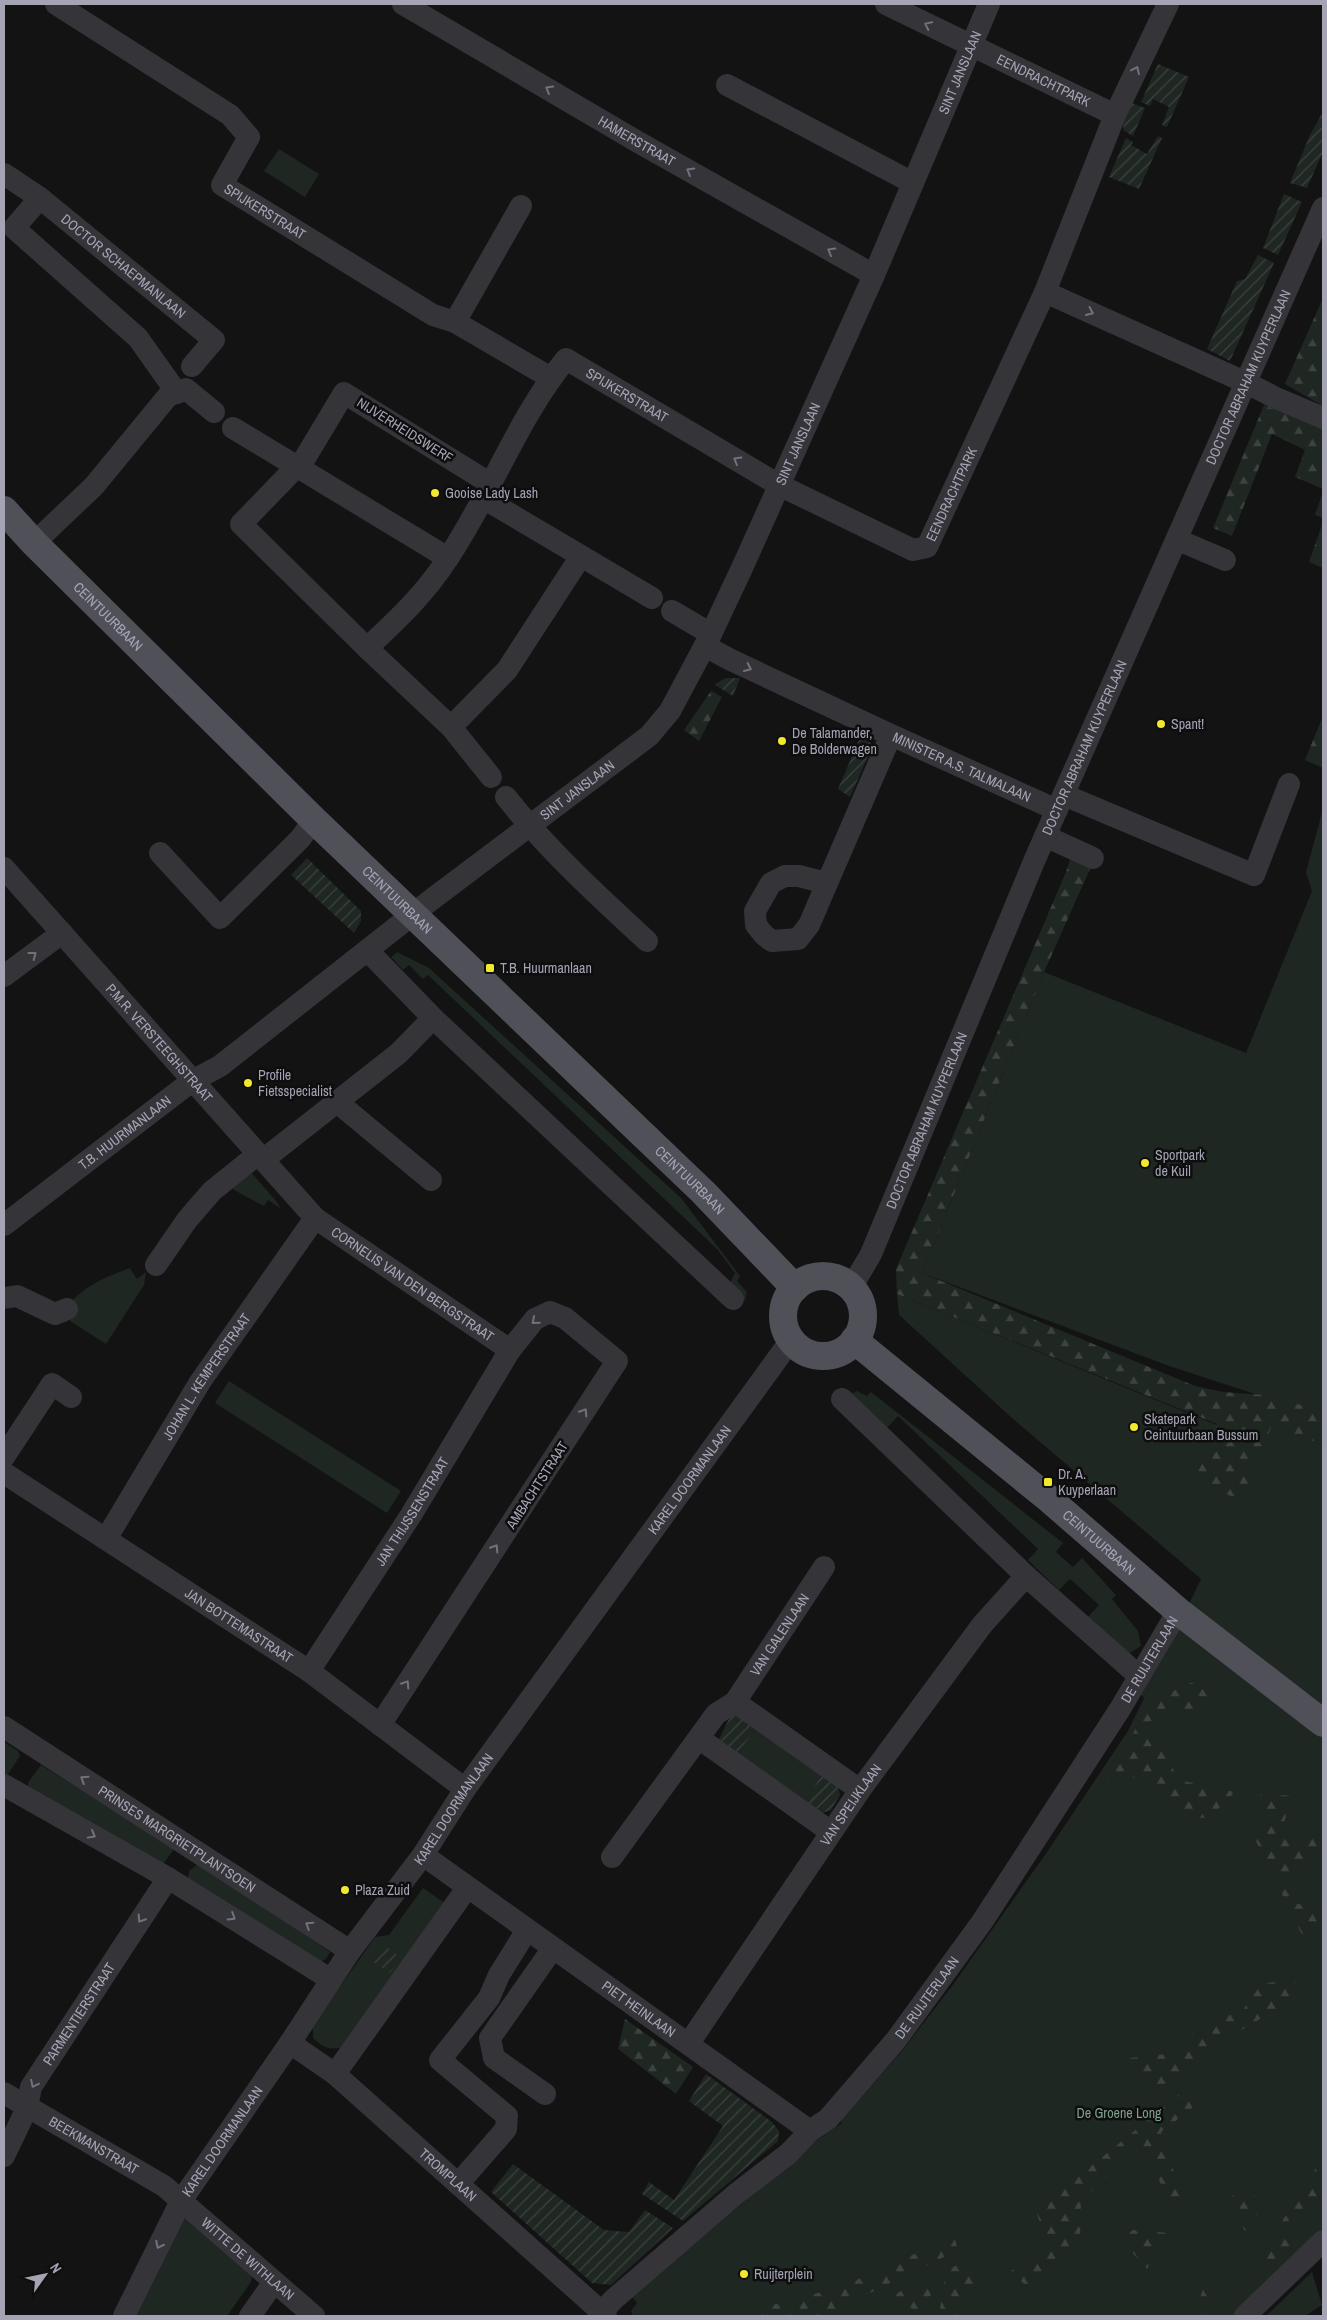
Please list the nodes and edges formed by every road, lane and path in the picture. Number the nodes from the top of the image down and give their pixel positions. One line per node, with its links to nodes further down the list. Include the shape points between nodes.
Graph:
1 (56, 4): 16 (street, SPIJKERSTRAAT, via 230,115 249,138 222,185 434,315)
2 (403, 4): 14 (street, HAMERSTRAAT, one-way to 2)
3 (886, 4): 6 (street, EENDRACHTPARK, one-way to 3)
4 (989, 4): 6 (street, SINT JANSLAAN)
5 (1168, 4): 8 (street, EENDRACHTPARK, one-way to 5)
6 (971, 46): 8 (street, EENDRACHTPARK); 10 (street, SINT JANSLAAN)
7 (727, 84): 10 (street)
8 (1115, 114): 15 (street, EENDRACHTPARK)
9 (4, 174): 11 (street, DOCTOR SCHAEPMANLAAN)
10 (913, 183): 14 (street, SINT JANSLAAN)
11 (40, 198): 17 (street, DOCTOR SCHAEPMANLAAN, via 214,340); 20 (street, via 14,228 138,338)
12 (520, 206): 16 (street)
13 (1323, 208): 19 (street, DOCTOR ABRAHAM KUYPERLAAN)
14 (874, 275): 25 (street, SINT JANSLAAN)
15 (1046, 292): 19 (street, one-way to 19); 25 (street, EENDRACHTPARK, via 927,547 913,550)
16 (455, 322): 18 (street, SPIJKERSTRAAT)
17 (192, 366)
18 (550, 378): 25 (street, SPIJKERSTRAAT, one-way to 18, via 566,359); 26 (street)
19 (1247, 382): 22 (street); 28 (street, DOCTOR ABRAHAM KUYPERLAAN)
20 (181, 391): 21 (street); 29 (street, via 168,396 94,486)
21 (214, 412)
22 (1323, 418)
23 (233, 428): 24 (street)
24 (296, 467): 26 (street, NIJVERHEIDSWERF, via 344,393); 31 (street); 36 (street, NIJVERHEIDSWERF, via 241,524)
25 (779, 485): 35 (street, SINT JANSLAAN)
26 (487, 491): 30 (street, NIJVERHEIDSWERF); 31 (street)
27 (4, 510): 29 (main road, CEINTUURBAAN)
28 (1178, 540): 32 (street); 42 (street, DOCTOR ABRAHAM KUYPERLAAN)
29 (34, 543): 43 (main road, CEINTUURBAAN)
30 (581, 556): 33 (street, NIJVERHEIDSWERF); 37 (street, via 507,670)
31 (448, 558): 36 (street, via 416,602)
32 (1225, 560)
33 (652, 598)
34 (672, 611): 35 (street)
35 (708, 640): 38 (street, MINISTER A.S. TALMALAAN, one-way to 38, via 731,660); 44 (street, SINT JANSLAAN, via 670,711 650,736)
36 (367, 648): 37 (street, NIJVERHEIDSWERF)
37 (451, 727): 39 (street, NIJVERHEIDSWERF)
38 (891, 735): 42 (street, MINISTER A.S. TALMALAAN); 49 (street)
39 (491, 777)
40 (1289, 784): 42 (street, MINISTER A.S. TALMALAAN, via 1254,875)
41 (506, 797): 44 (street)
42 (1060, 802): 45 (street, DOCTOR ABRAHAM KUYPERLAAN)
43 (314, 820): 46 (street, via 300,839 220,918); 50 (main road, CEINTUURBAAN)
44 (530, 827): 50 (street, SINT JANSLAAN); 52 (street, SINT JANSLAAN)
45 (1045, 836): 47 (street); 64 (street, DOCTOR ABRAHAM KUYPERLAAN, via 871,1254)
46 (160, 853)
47 (1093, 858)
48 (4, 868): 51 (street, P.M.R. VERSTEEGHSTRAAT)
49 (826, 883)
50 (414, 914): 53 (street, T.B. HUURMANLAAN); 63 (main road, CEINTUURBAAN, via 704,1192)
51 (62, 933): 54 (street, one-way to 51); 56 (street, P.M.R. VERSTEEGHSTRAAT)
52 (647, 941)
53 (368, 951): 55 (street); 56 (street, T.B. HUURMANLAAN, via 220,1066)
54 (4, 976)
55 (433, 1018): 57 (street, via 399,1053); 66 (street)
56 (192, 1081): 58 (street, P.M.R. VERSTEEGHSTRAAT); 61 (street, T.B. HUURMANLAAN)
57 (337, 1102): 58 (street); 59 (street)
58 (260, 1157): 60 (street, P.M.R. VERSTEEGHSTRAAT); 62 (street, via 212,1191)
59 (431, 1180)
60 (315, 1218): 70 (street, CORNELIS VAN DEN BERGSTRAAT); 75 (street, JOHAN L. KEMPERSTRAAT, via 200,1382)
61 (4, 1225)
62 (156, 1265)
63 (795, 1288): 64 (main road, via 804,1281 824,1277); 68 (main road, via 786,1300 783,1312)
64 (851, 1288): 69 (main road, via 862,1312 859,1332)
65 (4, 1298): 67 (street, via 17,1296 55,1314)
66 (734, 1299)
67 (67, 1309)
68 (791, 1340): 69 (main road, via 802,1350 819,1356 836,1354); 86 (street, KAREL DOORMANLAAN)
69 (854, 1340): 78 (main road, CEINTUURBAAN, via 1049,1499)
70 (510, 1350): 79 (street, JAN THIJSSENSTRAAT, via 411,1514); 83 (street, AMBACHTSTRAAT, one-way to 70, via 617,1361 565,1318 550,1312 535,1319)
71 (71, 1397): 73 (street, via 52,1384)
72 (842, 1399): 77 (street)
73 (4, 1457)
74 (4, 1473): 75 (street, JAN BOTTEMASTRAAT)
75 (106, 1539): 79 (street, JAN BOTTEMASTRAAT)
76 (824, 1567): 81 (street, VAN GALENLAAN)
77 (1026, 1576): 80 (street); 87 (street, VAN SPEIJKLAAN, via 982,1624)
78 (1178, 1611): 80 (street, DE RUIJTERLAAN); 82 (main road, CEINTUURBAAN)
79 (310, 1671): 83 (street, JAN BOTTEMASTRAAT)
80 (1139, 1676): 104 (street, DE RUIJTERLAAN, via 982,1922 896,2040 828,2119)
81 (735, 1702): 85 (street, VAN GALENLAAN, via 716,1714); 87 (street)
82 (1323, 1723)
83 (380, 1725): 86 (street, JAN BOTTEMASTRAAT)
84 (4, 1727): 96 (street, PRINSES MARGRIETPLANTSOEN, one-way to 84)
85 (700, 1739): 89 (street); 91 (street, VAN GALENLAAN)
86 (465, 1789): 90 (street, KAREL DOORMANLAAN)
87 (860, 1790): 89 (street, VAN SPEIJKLAAN)
88 (7, 1793): 92 (street, one-way to 92)
89 (831, 1832): 99 (street, VAN SPEIJKLAAN)
90 (423, 1856): 93 (street, PIET HEINLAAN); 96 (street, KAREL DOORMANLAAN)
91 (612, 1857)
92 (168, 1878): 97 (street, one-way to 97); 103 (street, PARMENTIERSTRAAT, one-way to 103, via 31,2087)
93 (467, 1888): 94 (street, PIET HEINLAAN); 100 (street)
94 (528, 1930): 95 (street, PIET HEINLAAN); 106 (street, via 499,1975 489,1998 440,2060 507,2116 506,2129)
95 (553, 1948): 99 (street, PIET HEINLAAN); 102 (street, via 490,2038 494,2058)
96 (350, 1951): 97 (street, KAREL DOORMANLAAN)
97 (330, 1979): 98 (street, KAREL DOORMANLAAN)
98 (290, 2043): 100 (street, TROMPLAAN); 107 (street, KAREL DOORMANLAAN)
99 (688, 2043): 104 (street, PIET HEINLAAN)
100 (335, 2074): 106 (street, TROMPLAAN)
101 (4, 2093): 103 (street, BEEKMANSTRAAT)
102 (545, 2094)
103 (27, 2108): 105 (street, PARMENTIERSTRAAT); 107 (street, BEEKMANSTRAAT, via 164,2186)
104 (810, 2131): 110 (street, DE RUIJTERLAAN, via 788,2154 736,2194 614,2299)
105 (4, 2156)
106 (458, 2184): 110 (street, TROMPLAAN)
107 (181, 2201): 109 (street, WITTE DE WITHLAAN); 111 (street, KAREL DOORMANLAAN, one-way to 111)
108 (1323, 2241): 114 (street)
109 (274, 2282): 112 (street); 113 (street, WITTE DE WITHLAAN)
110 (602, 2315)
111 (124, 2316)
112 (250, 2316)
113 (314, 2316)
114 (1245, 2316)

